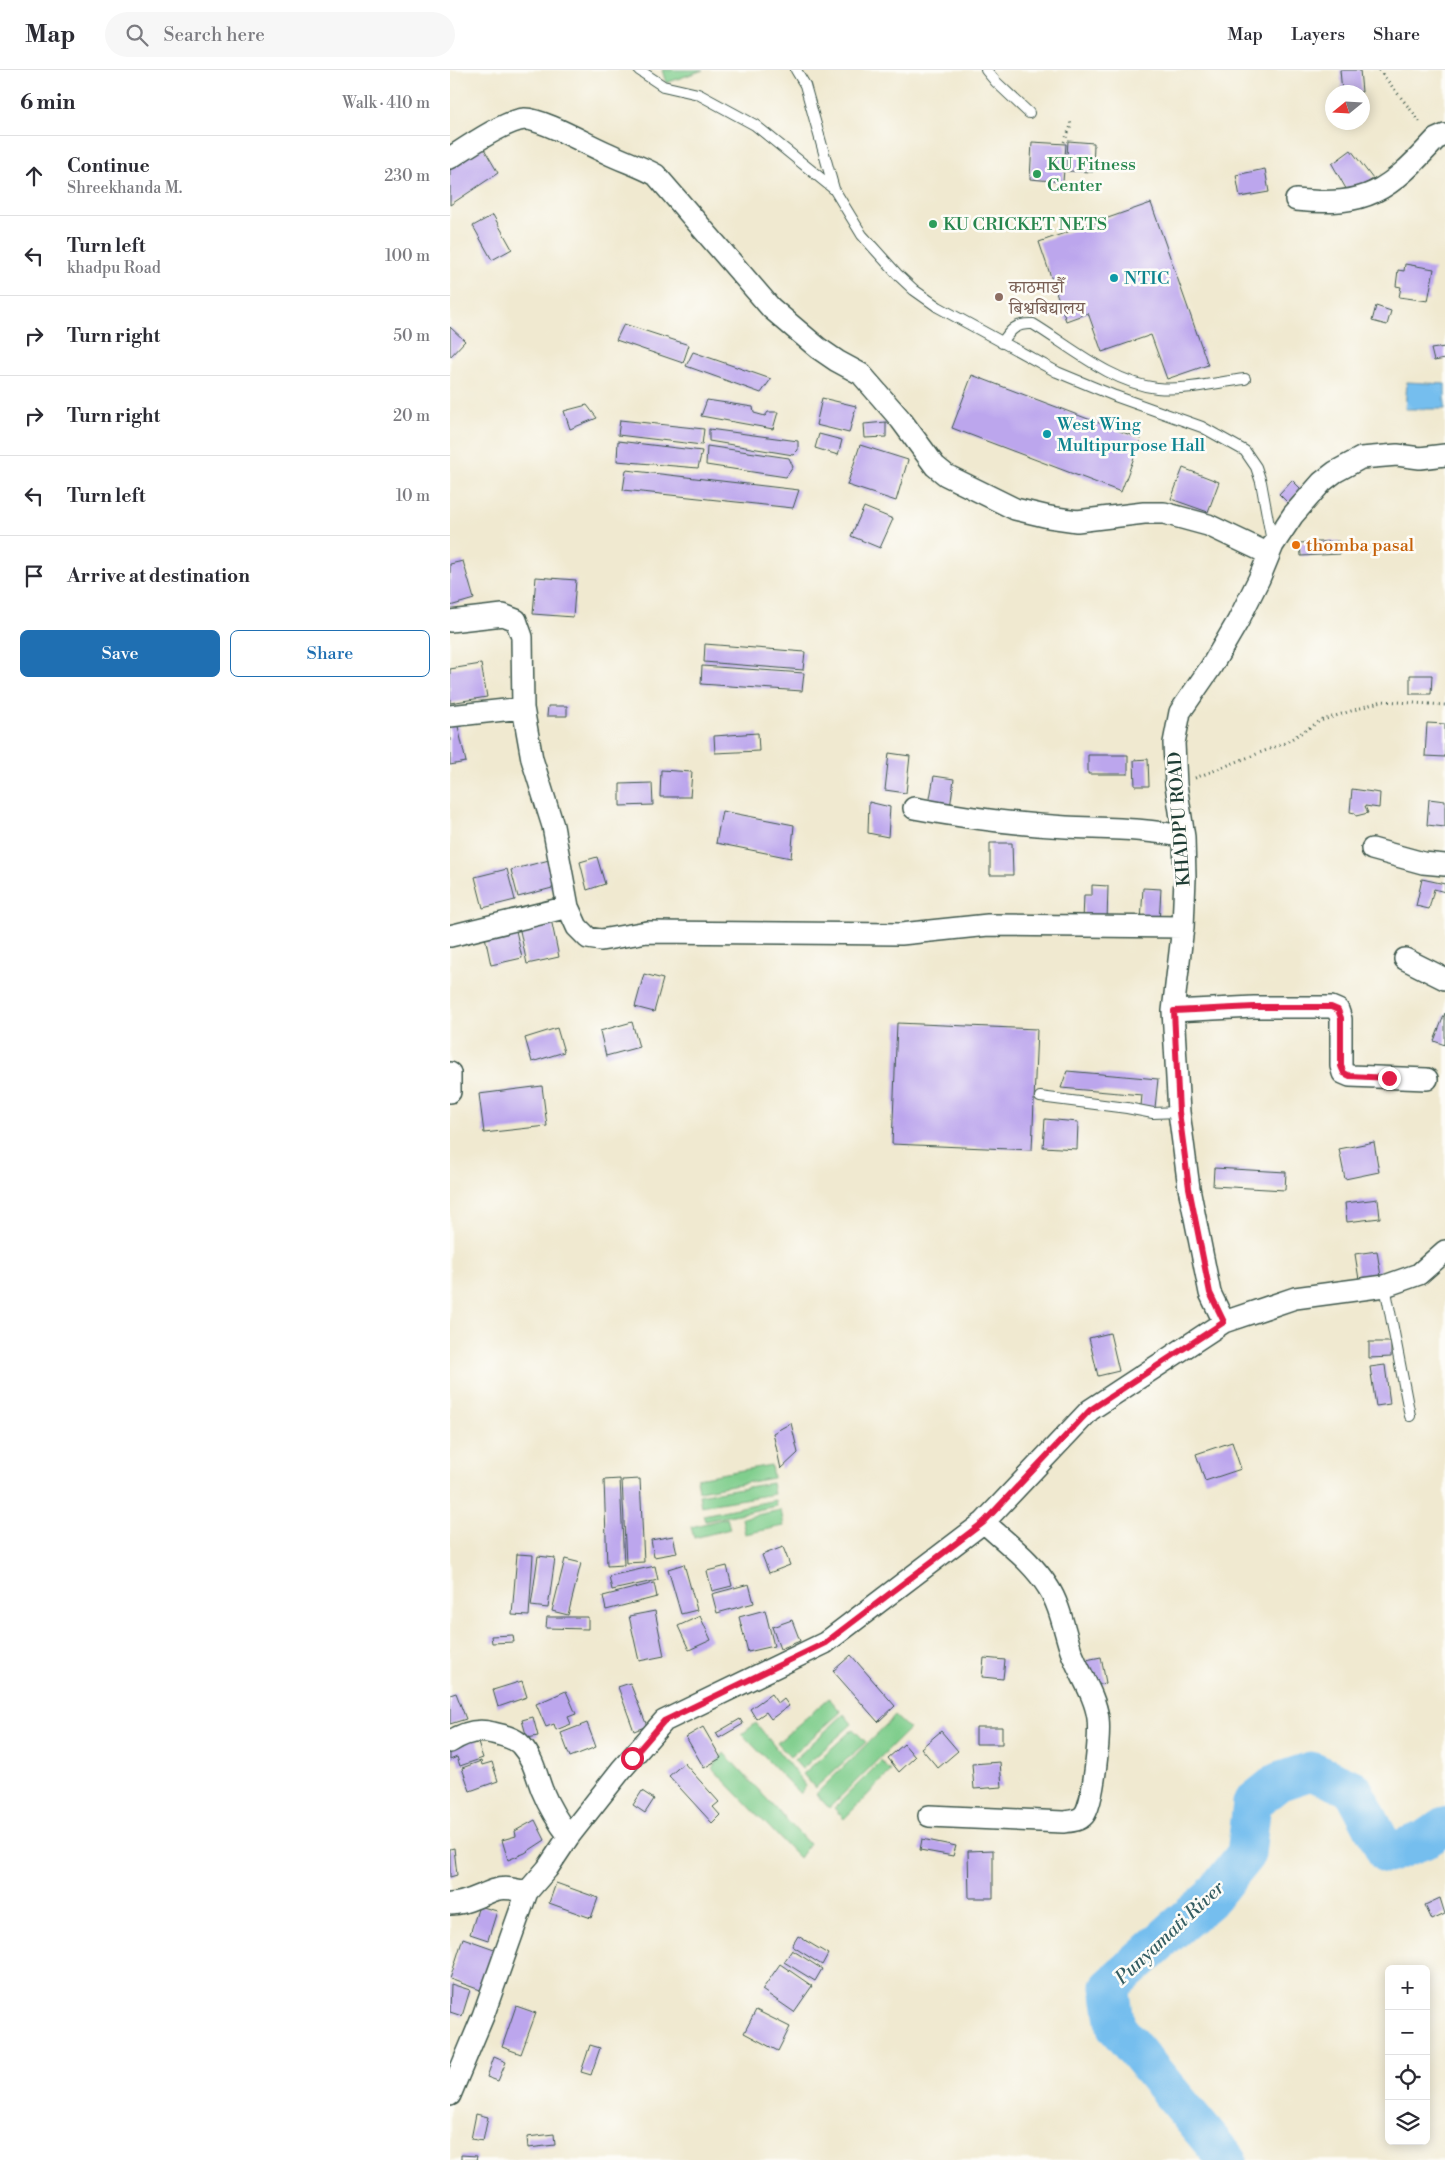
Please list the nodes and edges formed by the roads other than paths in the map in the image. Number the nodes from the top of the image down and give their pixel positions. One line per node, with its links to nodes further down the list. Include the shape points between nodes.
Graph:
1 (639, 70): 7 (lane, via 663,86 698,94 756,125)
2 (796, 70): 7 (lane, via 805,84)
3 (986, 70): 4 (lane)
4 (1029, 113)
5 (1440, 137): 8 (street, via 1390,184 1373,194 1337,202)
6 (450, 158): 12 (street, via 512,122 526,119 631,162 656,175 771,308 837,361 861,374 935,466 946,475 1015,509 1048,517 1077,521 1164,513 1208,525)
7 (834, 189): 9 (lane, via 862,235 914,290)
8 (1296, 200)
9 (1002, 343): 10 (lane, via 1011,329 1033,324 1090,363 1158,388); 12 (lane, via 1057,372 1202,427 1245,451 1261,482)
10 (1245, 378)
11 (1445, 455): 12 (street, KHADPU ROAD, via 1420,458 1397,454 1375,456 1349,464 1322,482 1294,515)
12 (1271, 550): 17 (street, KHADPU ROAD, via 1238,621 1180,712 1174,743)
13 (450, 621): 14 (street, via 503,615 516,620 522,637)
14 (523, 708): 15 (street); 20 (street, via 532,758 553,826)
15 (450, 716)
16 (914, 808): 17 (street, via 986,821 1127,829)
17 (1184, 837): 21 (street, KHADPU ROAD)
18 (1372, 849): 19 (street)
19 (1445, 866)
20 (568, 907): 21 (street, via 577,927 588,938 601,940 647,932 901,934 988,924); 22 (street)
21 (1183, 927): 25 (street, KHADPU ROAD)
22 (450, 936)
23 (1405, 959): 24 (street)
24 (1445, 979)
25 (1174, 1011): 27 (street, via 1331,1007 1338,1010 1341,1018 1341,1066 1344,1073 1350,1076); 30 (street, KHADPU ROAD)
26 (450, 1073): 28 (street)
27 (1427, 1079)
28 (450, 1092)
29 (1040, 1097): 30 (lane, via 1153,1113)
30 (1179, 1112): 33 (street, KHADPU ROAD, via 1189,1188 1210,1293)
31 (1445, 1251): 32 (street, via 1419,1274)
32 (1386, 1286): 33 (street, via 1295,1298); 34 (lane)
33 (1224, 1322): 35 (street, via 1090,1410)
34 (1410, 1416)
35 (984, 1522): 37 (street, via 1034,1567 1053,1597 1098,1718 1091,1797 1085,1814 1077,1820 1063,1822); 38 (street, via 825,1643 664,1721)
36 (450, 1742): 38 (street, via 462,1734 485,1731 520,1744 534,1764 555,1818)
37 (929, 1816)
38 (569, 1836): 39 (street)
39 (527, 1892): 40 (street, via 508,1888); 41 (street, via 483,2016)
40 (450, 1904)
41 (450, 2095)

